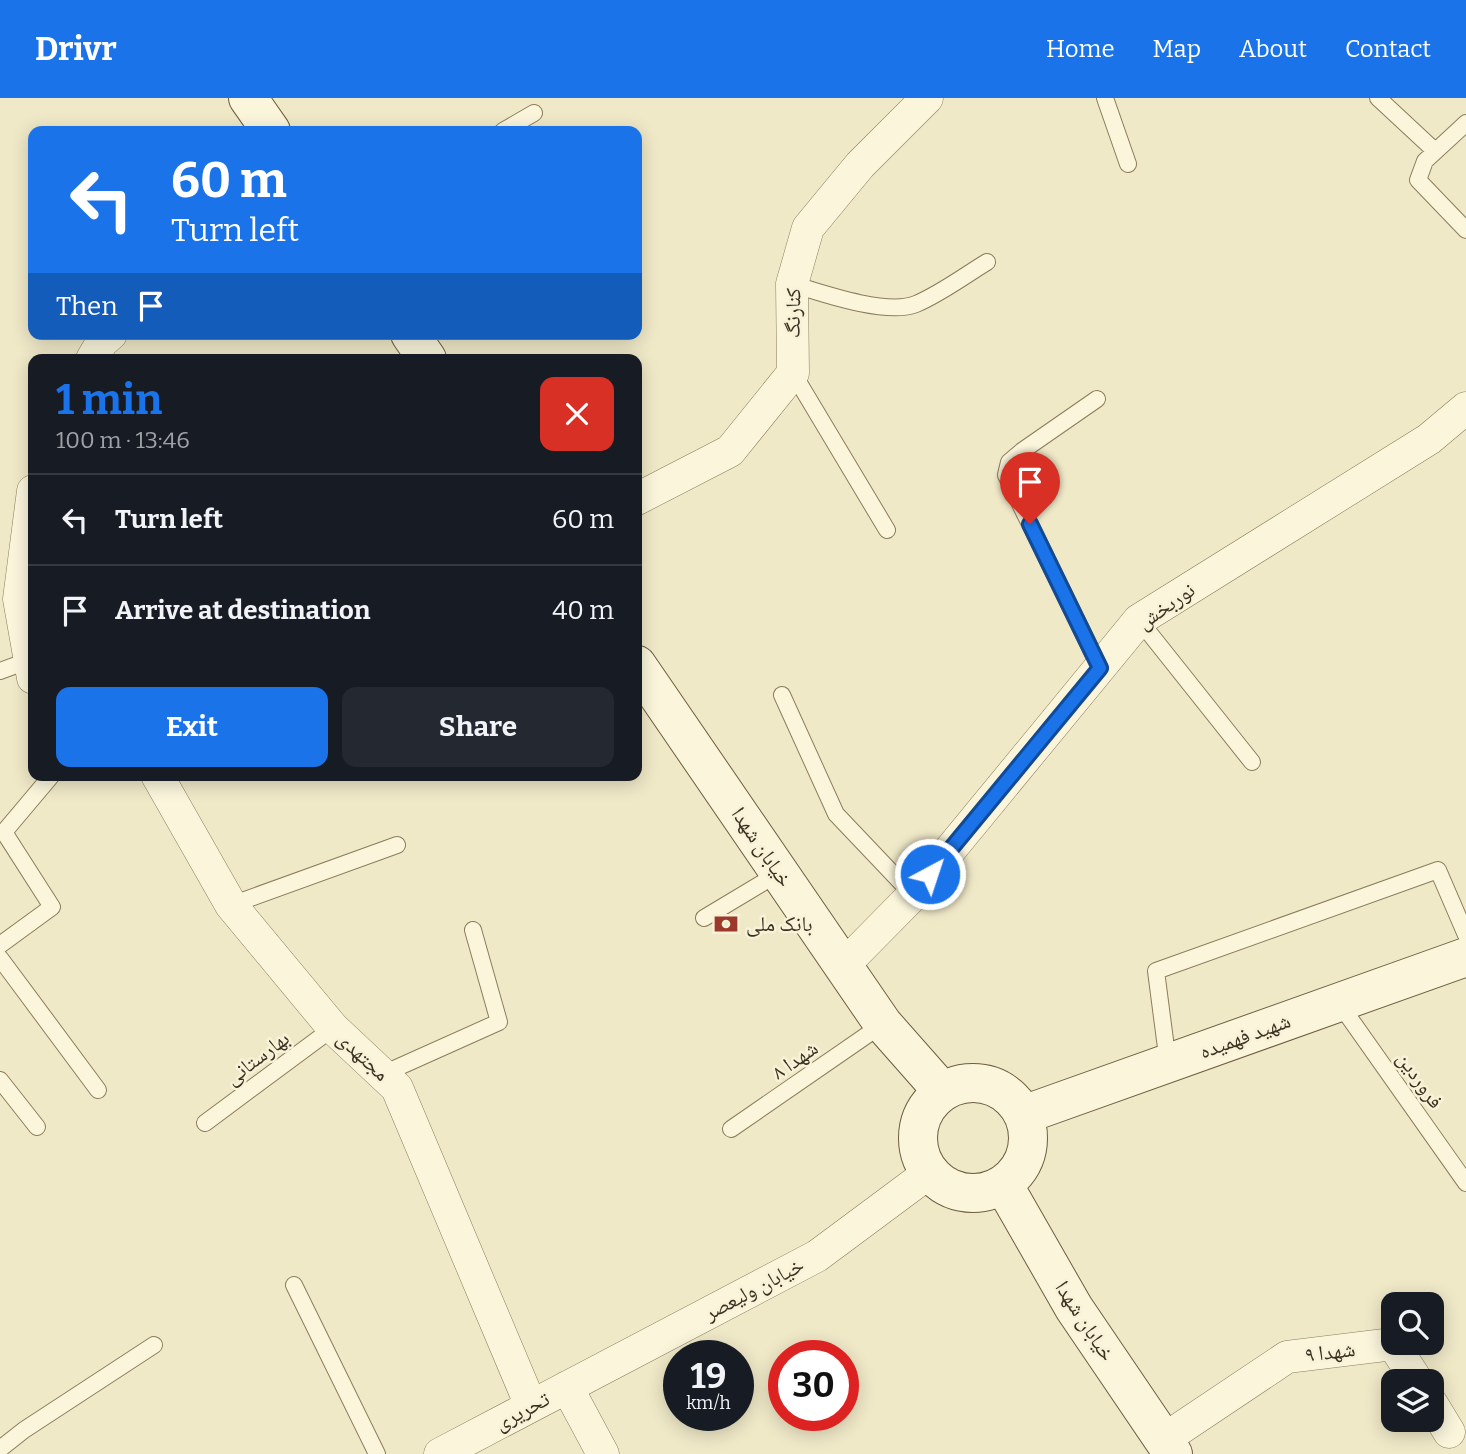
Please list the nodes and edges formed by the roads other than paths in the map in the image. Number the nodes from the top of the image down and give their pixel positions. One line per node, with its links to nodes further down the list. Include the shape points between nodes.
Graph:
1 (248, 98): 7 (main road)
2 (927, 98): 13 (street, کنارنگ, via 860,165 808,228)
3 (1105, 98): 10 (lane)
4 (1378, 98): 9 (lane)
5 (534, 113): 8 (lane)
6 (1466, 122): 9 (lane)
7 (268, 126)
8 (512, 126)
9 (1434, 149): 11 (lane, via 1418,180)
10 (1128, 164)
11 (1466, 230)
12 (987, 262): 13 (lane, via 914,306 862,304)
13 (792, 284): 14 (street, کنارنگ)
14 (793, 373): 17 (street, via 730,451); 19 (lane)
15 (1097, 399): 23 (lane, via 1022,451 1009,462 1006,475)
16 (1466, 408): 21 (street, نوربخش, via 1429,439)
17 (642, 496)
18 (28, 513): 20 (street)
19 (887, 530)
20 (10, 593): 22 (street)
21 (1139, 620): 23 (street, نوربخش); 28 (lane)
22 (28, 655)
23 (1100, 668): 33 (street, نوربخش)
24 (28, 669): 25 (lane)
25 (0, 671)
26 (642, 672): 32 (main road, خیابان شهدا)
27 (782, 695): 33 (lane, via 836,814)
28 (1252, 762)
29 (47, 781): 38 (lane, via 4,832 52,907)
30 (160, 781): 34 (street, مجتهدی)
31 (397, 845): 34 (lane)
32 (779, 873): 35 (lane); 41 (main road, خیابان شهدا)
33 (912, 895): 41 (street, نوربخش)
34 (230, 905): 44 (street, مجتهدی)
35 (704, 918)
36 (472, 930): 46 (lane, via 499,1021)
37 (1466, 935): 45 (lane, via 1438,870 1156,971)
38 (0, 945)
39 (1466, 957): 42 (main road, شهید فهمیده)
40 (0, 958): 48 (lane)
41 (843, 966): 43 (main road, خیابان شهدا)
42 (1339, 1003): 45 (main road, شهید فهمیده); 55 (lane, فروردین)
43 (883, 1024): 49 (main road, خیابان شهدا); 53 (lane, شهدا ۸)
44 (333, 1028): 46 (street, مجتهدی); 51 (lane, بهارستانی)
45 (1168, 1063): 50 (main road, شهید فهمیده)
46 (383, 1074): 61 (street, مجتهدی, via 397,1088)
47 (0, 1080): 52 (lane)
48 (98, 1090)
49 (943, 1092): 50 (main road, via 957,1085 989,1085 1003,1091); 54 (main road, via 921,1120 918,1138)
50 (1023, 1115): 56 (main road, via 1028,1146 1015,1174)
51 (205, 1123)
52 (37, 1127)
53 (732, 1129)
54 (930, 1172): 56 (main road, via 942,1183 972,1193); 60 (street, خیابان ولیعصر, via 817,1256)
55 (1466, 1182)
56 (1003, 1184): 65 (main road, خیابان شهدا, via 1074,1308)
57 (294, 1285): 66 (lane)
58 (154, 1345): 64 (lane)
59 (1409, 1369): 65 (street, شهدا ۹, via 1393,1344 1287,1357)
60 (567, 1387): 61 (street, تحریری); 68 (street)
61 (531, 1406): 67 (street, تحریری)
62 (1444, 1424): 63 (street)
63 (1449, 1432)
64 (0, 1449)
65 (1168, 1450)
66 (377, 1454)
67 (440, 1454)
68 (603, 1454)

